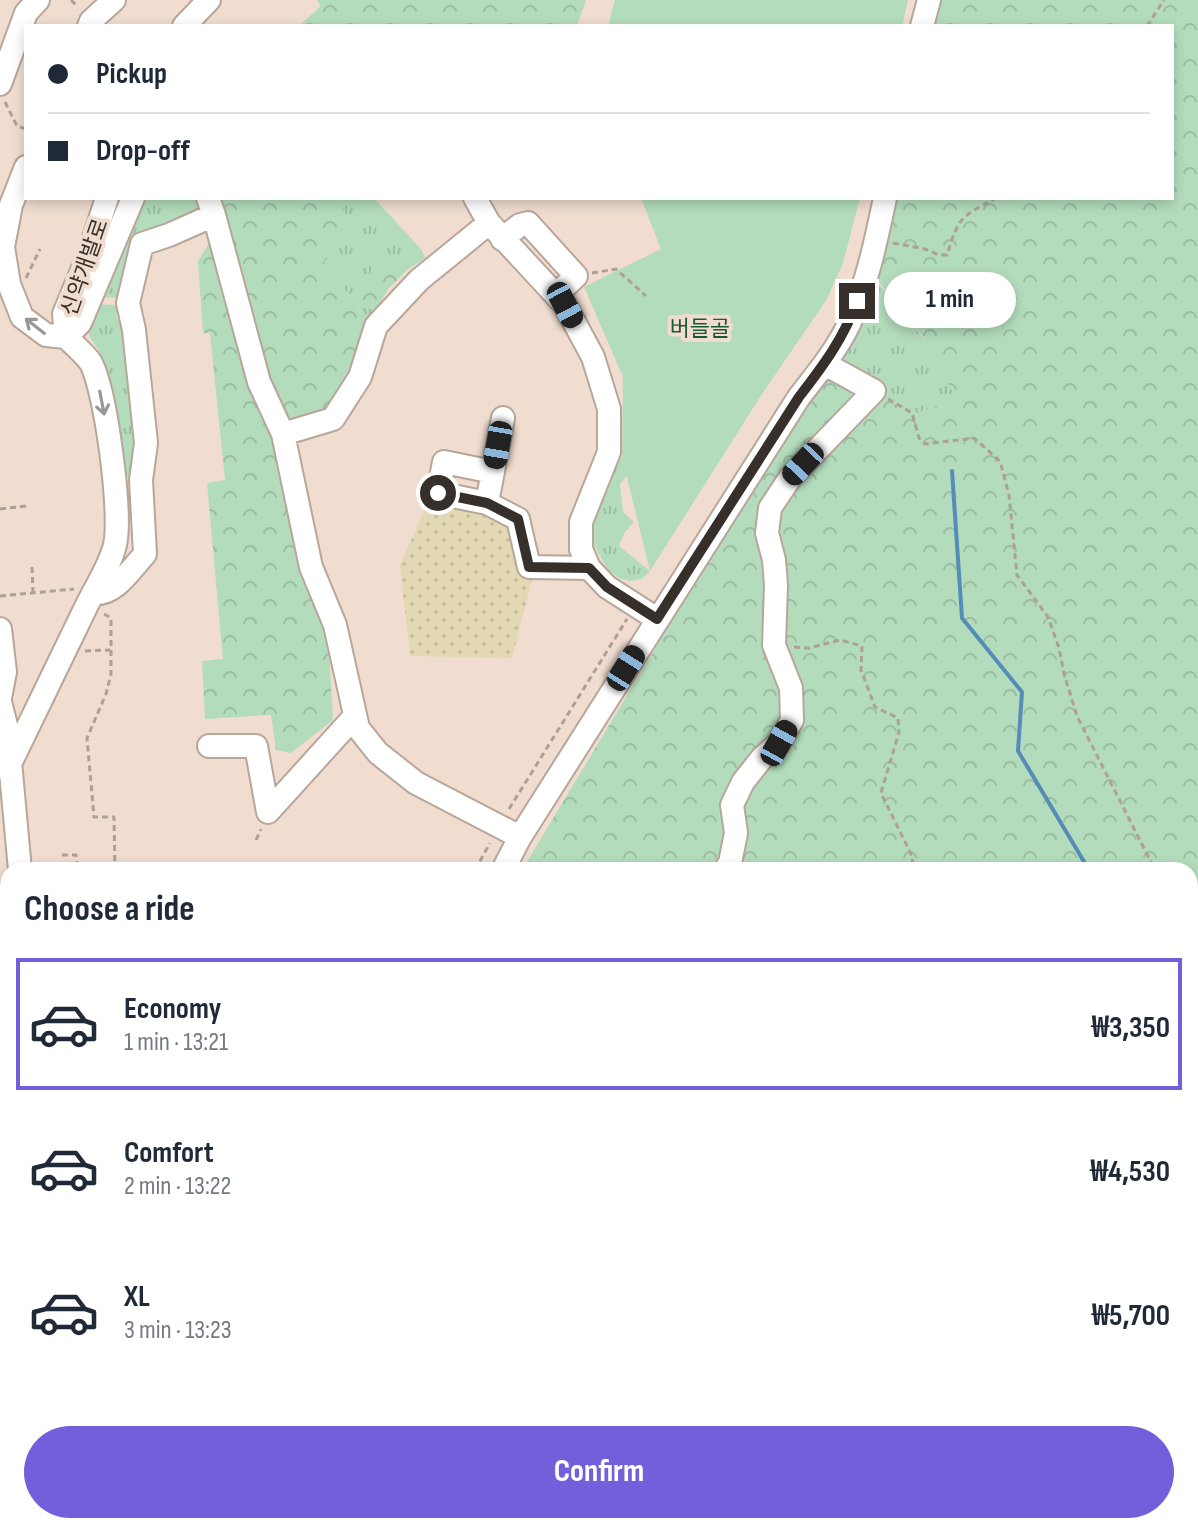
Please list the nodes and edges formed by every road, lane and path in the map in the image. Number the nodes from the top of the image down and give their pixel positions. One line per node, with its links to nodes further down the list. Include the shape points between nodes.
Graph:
1 (38, 0): 10 (street, via 26,13)
2 (114, 0): 6 (street)
3 (209, 0): 7 (street)
4 (929, 0): 8 (street)
5 (1164, 0): 9 (path)
6 (90, 24)
7 (186, 24)
8 (923, 24)
9 (1148, 24)
10 (0, 84)
11 (0, 92): 12 (path, via 17,126)
12 (24, 128)
13 (24, 172): 26 (street, via 3,247)
14 (106, 200): 27 (street, 신약개발로, via 64,314)
15 (132, 200): 27 (street, via 80,323)
16 (476, 200): 20 (street)
17 (885, 200): 28 (street, via 867,276 848,326)
18 (992, 200): 21 (path, via 956,226 947,255)
19 (211, 207): 31 (street, via 259,382); 40 (street, via 169,235 142,244 128,303 146,443 141,480 145,554 112,589)
20 (496, 231): 23 (street, via 528,223); 24 (street); 31 (street, via 419,280 376,326 360,377 333,419)
21 (888, 243)
22 (40, 249): 26 (path)
23 (576, 276): 24 (street); 25 (path, via 616,269)
24 (556, 295): 37 (street, via 593,357 609,409 609,452 581,522 581,549)
25 (646, 296)
26 (16, 300): 27 (street, one-way to 26, via 46,335 22,317)
27 (66, 337): 40 (street, one-way to 40, via 90,362 98,383 116,500 115,546)
28 (825, 364): 29 (street); 42 (street)
29 (874, 391): 44 (street, via 790,478 770,508); 60 (path, via 912,413 925,444 974,438 1000,461 1017,575 1048,617 1077,716)
30 (503, 418): 32 (street)
31 (283, 434): 46 (street, via 311,567 335,625)
32 (493, 472): 33 (street); 33 (street, via 444,462 438,493)
33 (487, 503): 37 (street, via 518,519 529,567)
34 (26, 506): 35 (path)
35 (0, 509)
36 (32, 567): 38 (path)
37 (589, 568): 41 (street)
38 (33, 593): 39 (path); 40 (path, via 82,588)
39 (0, 596)
40 (90, 599): 48 (street); 55 (path, via 111,618 111,674 87,738 94,817 114,817)
41 (635, 605): 42 (street); 49 (path)
42 (657, 619): 51 (street)
43 (0, 629): 45 (street, via 5,672)
44 (774, 645): 58 (street, via 791,688 792,720 779,743 743,782 732,805 736,833); 59 (path, via 809,648 840,640 862,646 861,670 875,707 898,718 899,732 881,793)
45 (0, 700): 48 (street, via 7,729)
46 (355, 716): 47 (street, via 268,812 256,746); 51 (street, via 378,753 416,783)
47 (209, 746)
48 (5, 767): 53 (street)
49 (505, 816)
50 (494, 836): 56 (path)
51 (520, 837): 57 (street)
52 (62, 855): 54 (path, via 76,855)
53 (19, 862)
54 (77, 862)
55 (115, 862)
56 (479, 862)
57 (507, 862)
58 (730, 862)
59 (912, 862)
60 (1151, 862)

